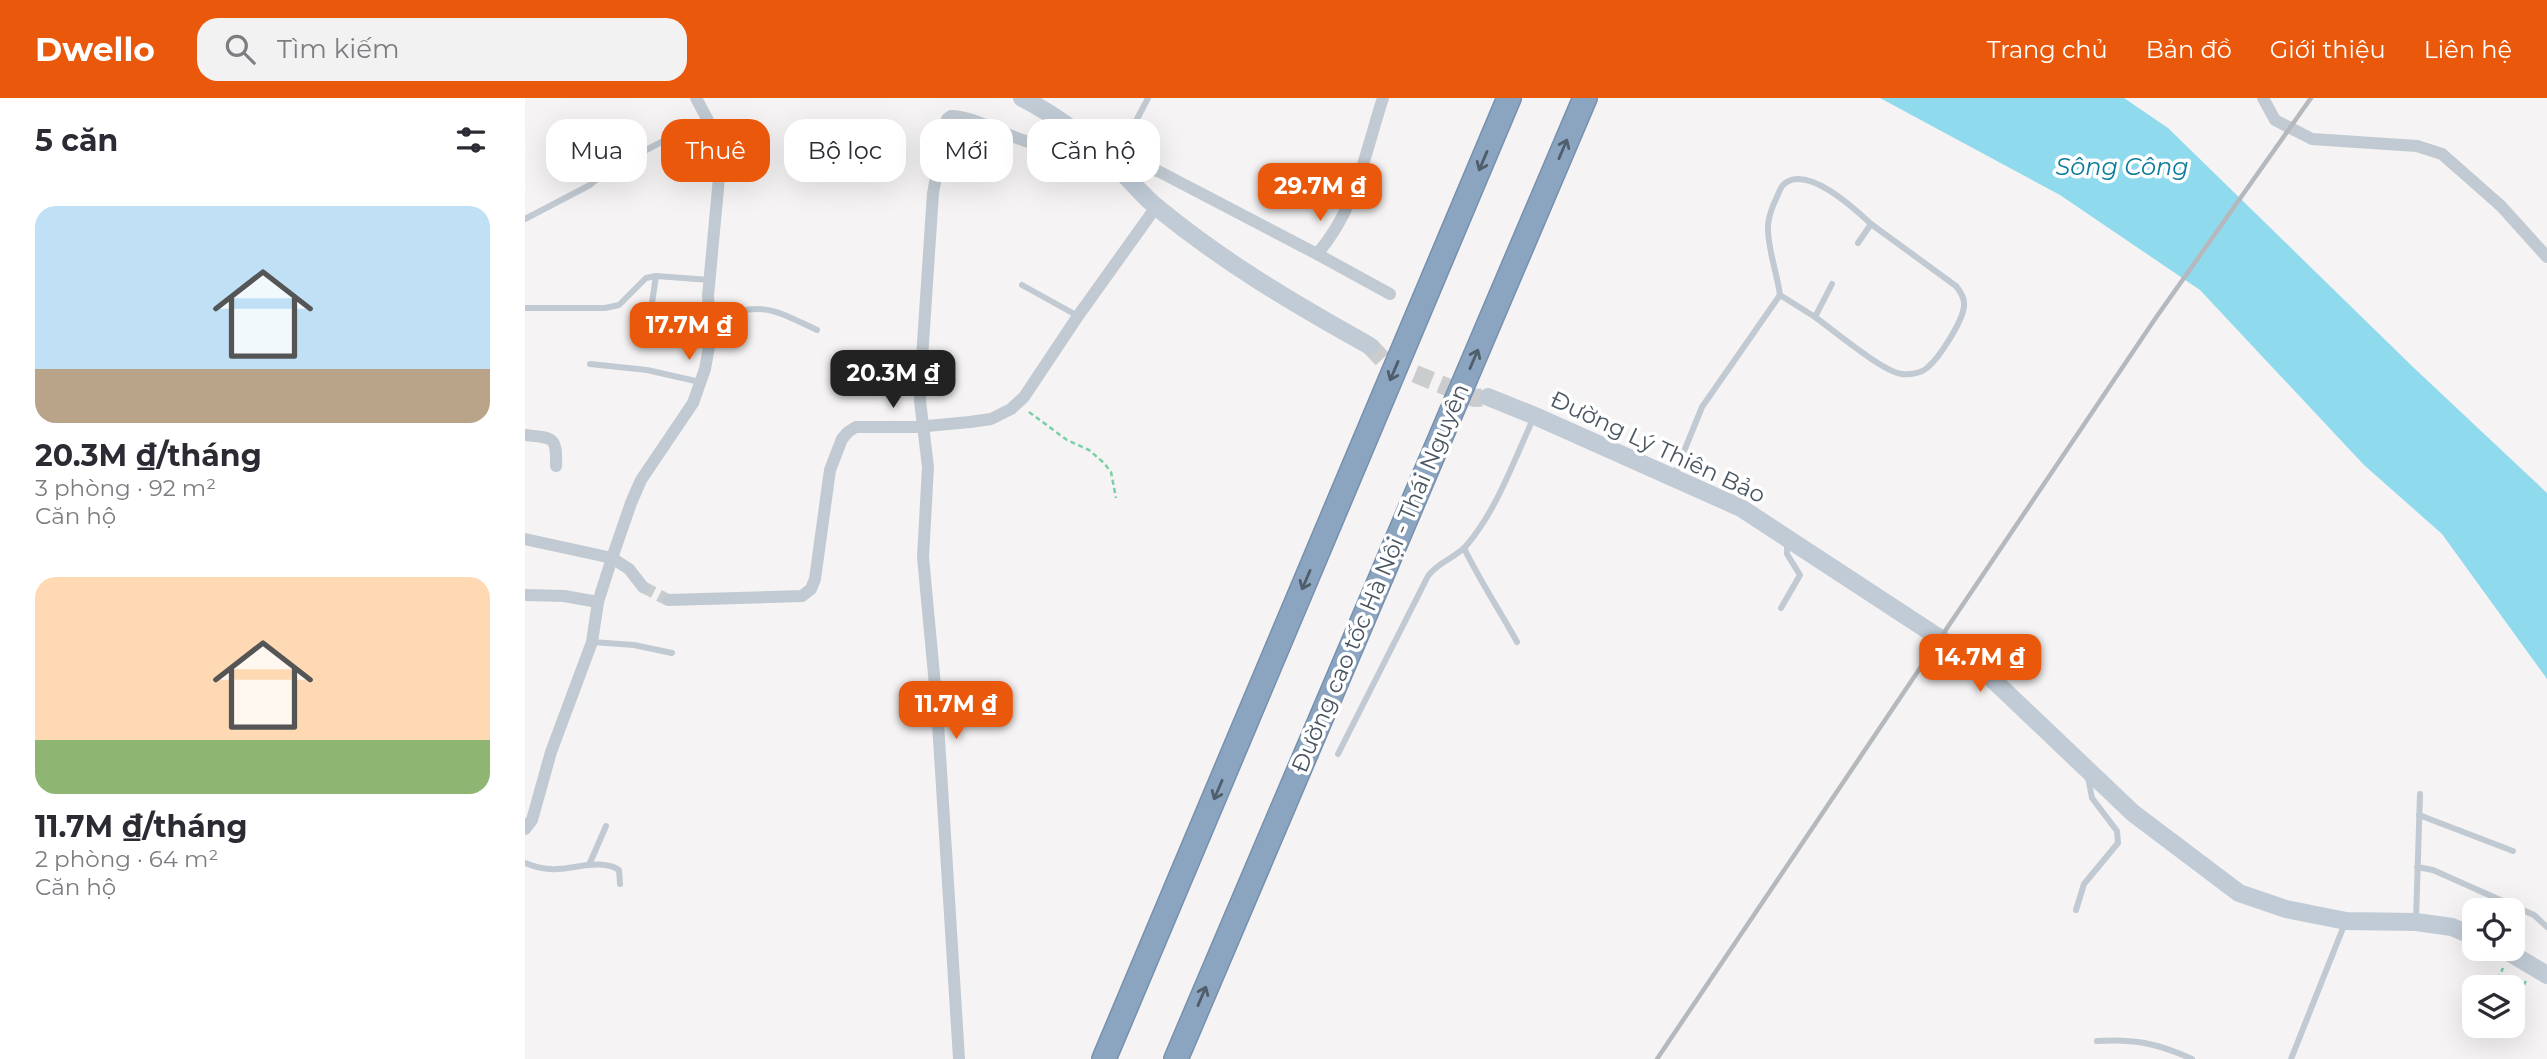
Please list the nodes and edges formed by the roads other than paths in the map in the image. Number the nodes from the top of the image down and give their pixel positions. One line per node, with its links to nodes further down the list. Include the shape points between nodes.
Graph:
1 (696, 98): 8 (street)
2 (1022, 98): 9 (main road)
3 (1148, 98): 10 (lane)
4 (1383, 98): 22 (street, via 1352,198)
5 (1509, 98): 77 (highway, one-way to 77)
6 (1585, 98): 78 (highway, Đường cao tốc Hà Nội - Thái Nguyên, one-way to 6)
7 (2263, 98): 20 (street, via 2275,120 2312,139 2417,146 2442,154)
8 (706, 119)
9 (1055, 119)
10 (1137, 119)
11 (1027, 141): 41 (street, via 956,116 947,119 933,192 923,317 920,401)
12 (661, 142): 17 (lane, via 623,170 603,174)
13 (1160, 172): 22 (street)
14 (719, 182): 25 (street)
15 (1132, 182): 16 (main road)
16 (1156, 207): 31 (street); 36 (main road, via 1222,258)
17 (525, 219)
18 (1871, 224): 21 (lane); 29 (lane, via 1833,193 1807,179 1783,185 1768,224); 32 (lane, via 1957,286 1964,306 1960,321 1930,366 1900,374)
19 (2547, 237): 20 (street)
20 (2534, 242): 23 (street)
21 (1859, 243)
22 (1317, 254): 28 (street)
23 (2547, 257)
24 (656, 276): 25 (lane); 30 (lane, via 646,278 619,305); 35 (lane)
25 (710, 280): 33 (street)
26 (1832, 284): 32 (lane)
27 (1022, 285): 31 (lane)
28 (1390, 294)
29 (1780, 295): 32 (lane); 44 (lane, via 1702,407)
30 (525, 308)
31 (1078, 316): 41 (street, via 1017,403 991,419)
32 (1815, 317)
33 (710, 318): 34 (lane, via 761,307); 38 (street, via 712,335)
34 (817, 330)
35 (647, 336)
36 (1370, 346)
37 (590, 364): 38 (lane)
38 (700, 382): 48 (street, via 693,403 641,480)
39 (1488, 397): 40 (main road, Đường Lý Thiên Bảo)
40 (1535, 415): 44 (main road, Đường Lý Thiên Bảo); 47 (lane, via 1490,509)
41 (924, 425): 51 (street, via 856,427 842,439 830,470 815,579 808,593); 76 (street, via 928,467 923,557 937,707)
42 (525, 435): 43 (street, via 554,442)
43 (557, 466)
44 (1674, 478): 46 (main road, Đường Lý Thiên Bảo, via 1741,508)
45 (525, 539): 48 (street)
46 (1787, 539): 53 (lane, via 1787,554 1800,575); 58 (main road, Đường Lý Thiên Bảo, via 1941,639 1989,676)
47 (1464, 548): 55 (lane); 57 (lane, via 1428,576)
48 (612, 558): 49 (street, via 629,569); 52 (street)
49 (643, 587)
50 (525, 595): 52 (street)
51 (668, 600)
52 (599, 602): 54 (street)
53 (1781, 608)
54 (591, 642): 56 (lane); 62 (street, via 532,820)
55 (1517, 642)
56 (672, 653)
57 (1338, 754)
58 (2086, 768): 68 (lane, via 2092,798 2117,831 2119,842 2084,884); 69 (main road, Đường Lý Thiên Bảo, via 2133,813 2239,893 2286,909)
59 (2420, 794): 60 (lane)
60 (2419, 815): 63 (lane); 66 (lane)
61 (606, 826): 65 (lane)
62 (525, 829)
63 (2513, 851)
64 (525, 863): 65 (lane, via 557,870)
65 (589, 865): 67 (lane, via 615,867)
66 (2417, 867): 70 (lane); 71 (lane, via 2534,915)
67 (620, 884)
68 (2076, 909)
69 (2346, 921): 70 (main road, Đường Lý Thiên Bảo); 80 (lane)
70 (2416, 922): 72 (main road, Đường Lý Thiên Bảo)
71 (2547, 928)
72 (2462, 931)
73 (2524, 961): 74 (main road)
74 (2543, 971)
75 (2097, 1041): 79 (lane, via 2163,1046)
76 (958, 1059)
77 (1104, 1059)
78 (1176, 1059)
79 (2192, 1059)
80 (2291, 1059)

